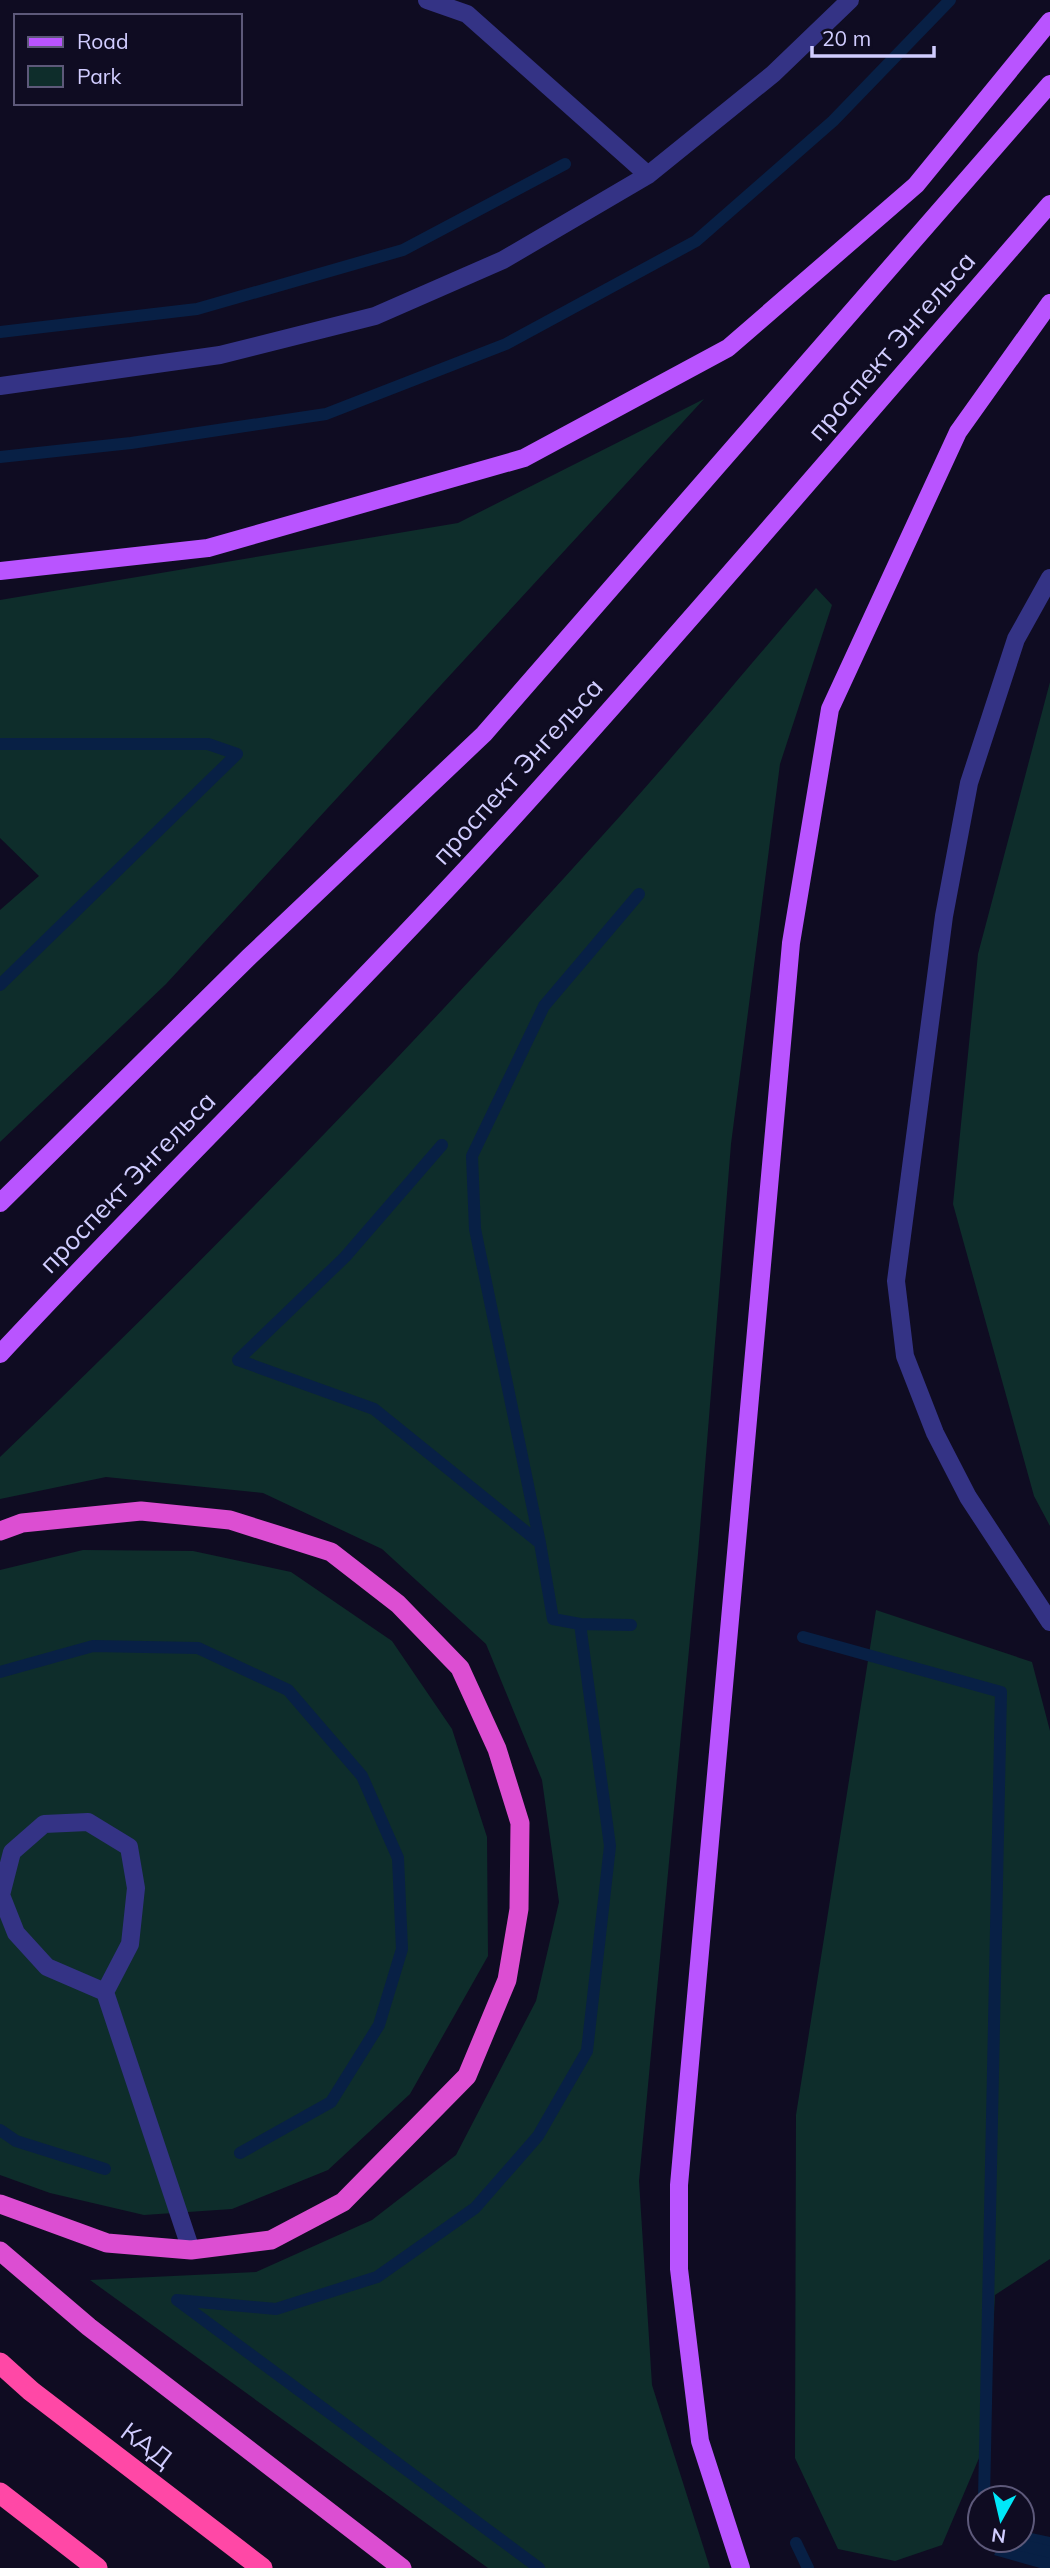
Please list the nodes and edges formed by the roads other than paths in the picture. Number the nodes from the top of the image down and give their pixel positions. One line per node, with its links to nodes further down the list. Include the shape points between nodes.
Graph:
1 (427, 0): 5 (street, via 467,14)
2 (850, 0): 5 (street, via 773,74)
3 (1050, 21): 9 (main road, via 916,185 728,348 523,458 208,548)
4 (1050, 85): 11 (main road, проспект Энгельса, via 484,734)
5 (648, 175): 8 (street, via 503,260 375,316 220,355)
6 (1050, 204): 12 (main road, проспект Энгельса, via 539,789)
7 (1050, 303): 24 (main road, via 958,432 830,709 791,943 679,2185 680,2269 700,2441)
8 (0, 386)
9 (0, 571)
10 (1050, 578): 14 (street, via 1016,639 969,783 944,916 895,1282 905,1356 935,1433 968,1497)
11 (0, 1203)
12 (0, 1354)
13 (0, 1531): 17 (highway, via 22,1523 142,1511 230,1520 331,1552 398,1604 460,1668 497,1749 520,1823 519,1909 507,1980 467,2076 343,2202 271,2240)
14 (1050, 1622)
15 (105, 1992): 15 (street, via 130,1944 136,1888 129,1847 88,1822 44,1824 12,1852 1,1895 16,1933 47,1967); 17 (street)
16 (0, 2204): 17 (highway, via 107,2243)
17 (191, 2250)
18 (0, 2251): 23 (highway, via 89,2327)
19 (0, 2363): 22 (highway, КАД)
20 (0, 2493): 21 (highway)
21 (97, 2568)
22 (262, 2568)
23 (402, 2568)
24 (741, 2568)

